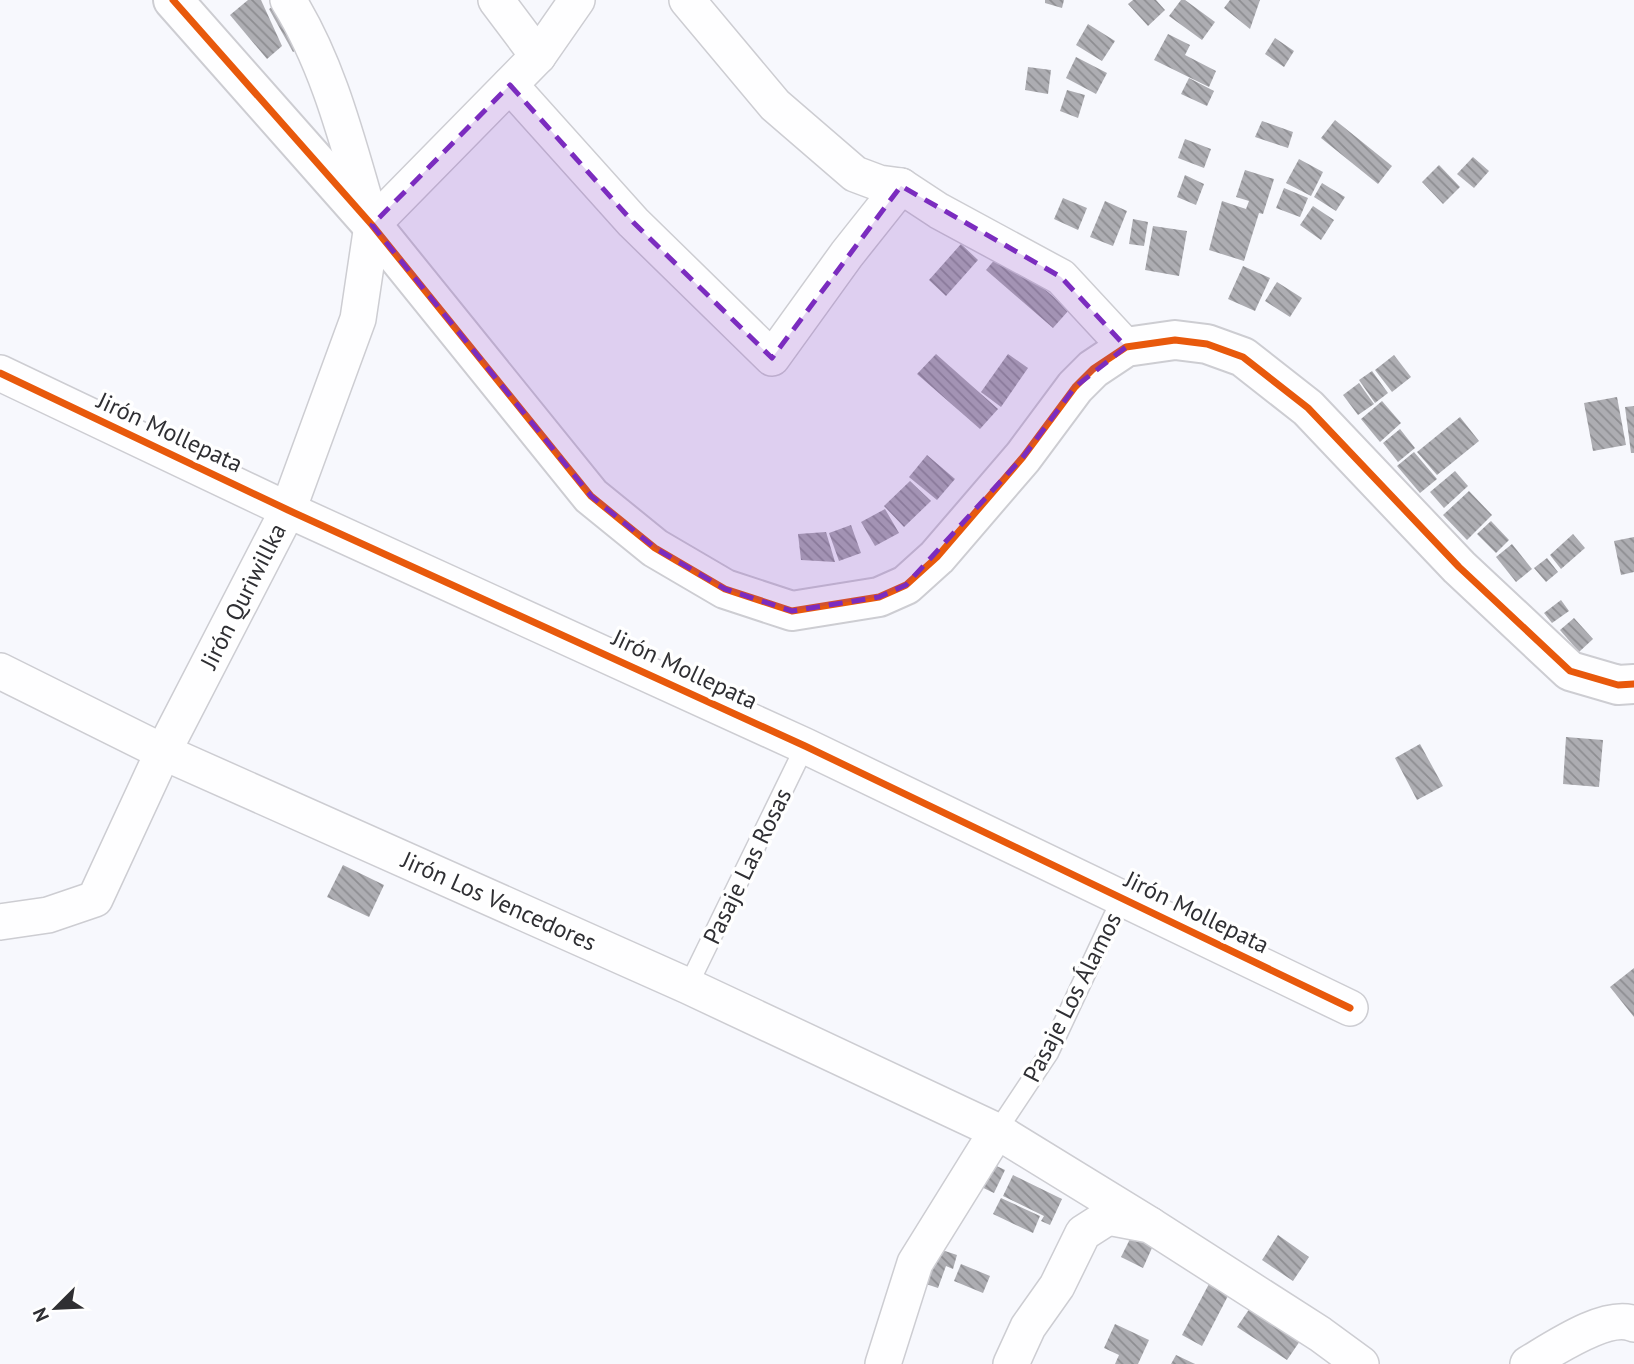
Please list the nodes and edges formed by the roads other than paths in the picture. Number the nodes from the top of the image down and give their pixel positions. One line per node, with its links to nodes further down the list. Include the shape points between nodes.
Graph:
1 (173, 0): 9 (street)
2 (289, 0): 9 (street, via 334,99)
3 (496, 0): 6 (street)
4 (577, 0): 6 (street)
5 (687, 0): 8 (street, via 775,105 856,174)
6 (538, 56): 7 (street)
7 (510, 85): 8 (street, via 634,222 772,358); 9 (street)
8 (901, 186): 10 (street, via 1061,277)
9 (373, 225): 10 (street, via 591,496 655,548 725,590 792,611 879,597 906,585 937,557 1023,457 1075,387); 12 (street, Jirón Quriwillka, via 358,319)
10 (1126, 347): 14 (street, via 1175,340 1207,344 1243,357 1308,408 1459,567 1570,671 1618,685)
11 (0, 373): 12 (street, Jirón Mollepata)
12 (288, 510): 15 (street, Jirón Mollepata); 16 (street, Jirón Quriwillka)
13 (0, 671): 16 (street, Jirón Los Vencedores)
14 (1634, 684)
15 (805, 746): 17 (street, Jirón Mollepata); 19 (lane, Pasaje Las Rosas)
16 (163, 752): 18 (street, Jirón Quriwillka, via 95,899 48,915); 19 (street, Jirón Los Vencedores)
17 (1122, 897): 20 (street, Jirón Mollepata); 21 (lane, Pasaje Los Álamos, via 1049,1053)
18 (0, 922)
19 (688, 985): 21 (street, Jirón Los Vencedores)
20 (1350, 1008)
21 (998, 1131): 22 (street, Jirón Los Vencedores); 24 (street, via 915,1264)
22 (1150, 1225): 25 (street, via 1108,1217 1083,1233); 26 (street, Jirón Los Vencedores)
23 (1634, 1324): 27 (street, via 1626,1320 1580,1333)
24 (883, 1364)
25 (1011, 1364)
26 (1361, 1364)
27 (1528, 1364)

